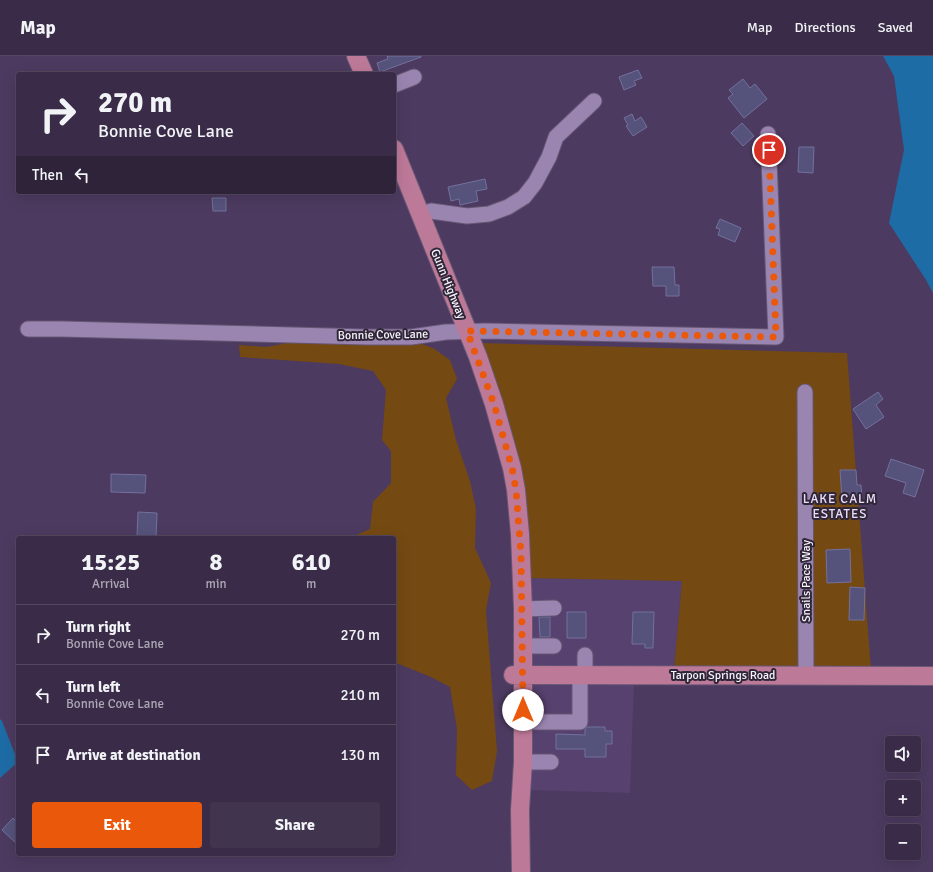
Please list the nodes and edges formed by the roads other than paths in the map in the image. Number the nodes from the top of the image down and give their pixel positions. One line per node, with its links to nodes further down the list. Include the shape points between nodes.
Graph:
1 (356, 56): 2 (main road)
2 (363, 72)
3 (414, 77): 4 (street)
4 (396, 84)
5 (594, 100): 8 (street, via 556,137 535,184 524,197 508,208 489,214 467,216 431,211)
6 (768, 134): 10 (street, Bonnie Cove Lane, via 776,337)
7 (396, 154): 8 (main road, Gunn Highway)
8 (420, 215): 10 (main road, Gunn Highway)
9 (28, 329): 10 (street, Bonnie Cove Lane, via 367,337 411,337)
10 (467, 331): 12 (main road, Gunn Highway, via 494,404)
11 (805, 392): 20 (street, Snails Pace Way)
12 (504, 444): 13 (main road, Gunn Highway, via 512,468 518,511); 18 (main road, Gunn Highway, via 510,502)
13 (523, 608): 14 (street); 15 (main road, Gunn Highway)
14 (554, 608)
15 (523, 646): 16 (street); 18 (main road, Gunn Highway)
16 (554, 646)
17 (585, 655): 19 (street)
18 (518, 675): 19 (main road, Tarpon Springs Road); 22 (main road, Gunn Highway); 25 (main road, Gunn Highway, via 516,763)
19 (582, 675): 20 (main road, Tarpon Springs Road); 22 (street, via 580,722)
20 (806, 675): 21 (main road, Tarpon Springs Road)
21 (933, 676)
22 (523, 722): 23 (main road, Gunn Highway)
23 (523, 762): 24 (street); 25 (main road, Gunn Highway)
24 (551, 762)
25 (520, 810): 26 (main road, Gunn Highway)
26 (521, 872)

